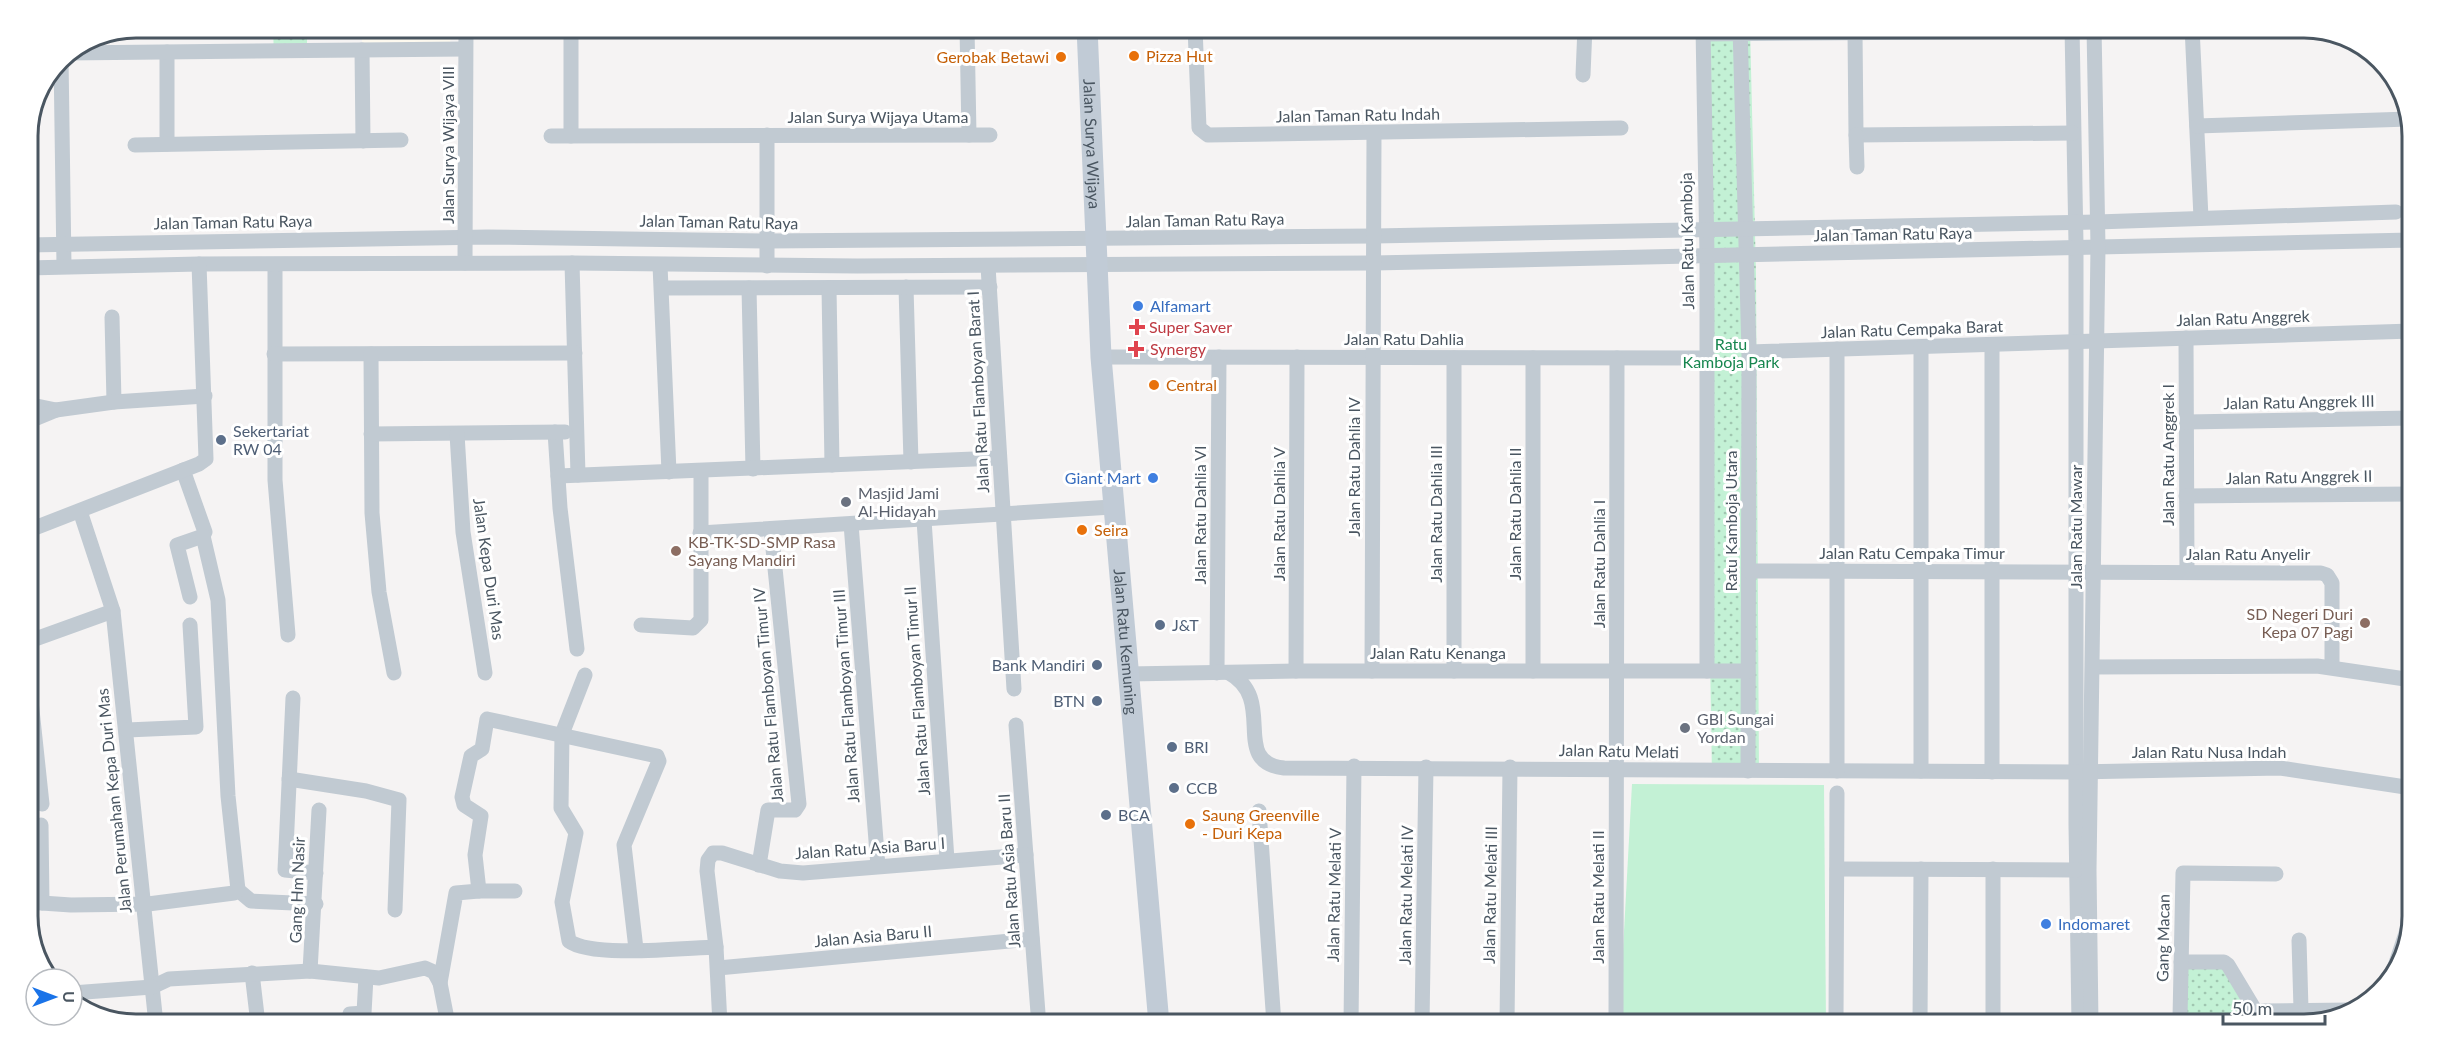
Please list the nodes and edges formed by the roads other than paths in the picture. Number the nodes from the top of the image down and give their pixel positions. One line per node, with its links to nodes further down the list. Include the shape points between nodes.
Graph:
1 (466, 38): 13 (street, Jalan Surya Wijaya VIII)
2 (571, 38): 29 (street)
3 (968, 38): 25 (street)
4 (1086, 38): 48 (street, Jalan Surya Wijaya)
5 (1195, 38): 23 (street, Jalan Taman Ratu Indah, via 1202,133)
6 (1585, 38): 17 (street)
7 (1703, 38): 42 (street, Jalan Ratu Kamboja)
8 (1740, 38): 39 (street)
9 (1855, 38): 27 (street)
10 (2072, 38): 22 (street, Jalan Ratu Mawar)
11 (2094, 38): 37 (street, Jalan Ratu Mawar)
12 (2193, 38): 20 (street)
13 (465, 49): 14 (street); 47 (street, Jalan Surya Wijaya VIII)
14 (362, 50): 15 (street); 31 (street)
15 (166, 52): 16 (street); 32 (street)
16 (84, 53)
17 (1583, 75)
18 (58, 76): 49 (street)
19 (2400, 119): 20 (street)
20 (2197, 126): 36 (street)
21 (1621, 128): 23 (street, Jalan Taman Ratu Indah)
22 (2073, 133): 27 (street); 38 (street, Jalan Ratu Mawar)
23 (1374, 134): 46 (street)
24 (767, 135): 25 (street, Jalan Surya Wijaya Utama); 29 (street, Jalan Surya Wijaya Utama); 41 (street, Jalan Surya Wijaya Utama)
25 (969, 135): 26 (street, Jalan Surya Wijaya Utama)
26 (990, 135)
27 (1856, 135): 34 (street)
28 (551, 136): 29 (street, Jalan Surya Wijaya Utama)
29 (571, 136)
30 (401, 140): 31 (street)
31 (363, 141): 32 (street)
32 (166, 144): 33 (street)
33 (135, 145)
34 (1857, 167)
35 (2396, 212): 36 (street, Jalan Taman Ratu Raya)
36 (2201, 218): 37 (street, Jalan Taman Ratu Raya)
37 (2097, 224): 38 (street, Jalan Taman Ratu Raya); 44 (street, Jalan Ratu Mawar)
38 (2076, 225): 39 (street, Jalan Taman Ratu Raya); 43 (street, Jalan Ratu Mawar)
39 (1746, 233): 42 (street, Jalan Taman Ratu Raya); 50 (street)
40 (2401, 240): 44 (street, Jalan Taman Ratu Raya)
41 (767, 243): 47 (street, Jalan Taman Ratu Raya); 48 (street, Jalan Taman Ratu Raya); 54 (street, Jalan Surya Wijaya Utama)
42 (1705, 243): 46 (street, Jalan Taman Ratu Raya); 46 (street, Jalan Taman Ratu Raya); 50 (street, Jalan Taman Ratu Raya); 82 (street, Jalan Ratu Kamboja)
43 (2076, 246): 44 (street, Jalan Taman Ratu Raya); 50 (street, Jalan Taman Ratu Raya); 66 (street, Jalan Ratu Mawar)
44 (2098, 246): 67 (street, Jalan Ratu Mawar)
45 (38, 248): 49 (street, Jalan Taman Ratu Raya)
46 (1374, 249): 48 (street, Jalan Taman Ratu Raya); 48 (street, Jalan Taman Ratu Raya); 78 (street, Jalan Ratu Dahlia IV)
47 (466, 251): 49 (street, Jalan Taman Ratu Raya); 51 (street, Jalan Taman Ratu Raya); 55 (street, Jalan Taman Ratu Raya)
48 (1095, 252): 57 (street, Jalan Taman Ratu Raya); 75 (street, Jalan Ratu Kemuning)
49 (64, 255): 52 (street, Jalan Taman Ratu Raya); 53 (street, Jalan Taman Ratu Raya)
50 (1747, 259): 71 (street, Ratu Kamboja Utara)
51 (572, 263): 56 (street, Jalan Taman Ratu Raya); 72 (street)
52 (38, 264)
53 (199, 264): 55 (street, Jalan Taman Ratu Raya); 83 (street)
54 (767, 264): 56 (street, Jalan Taman Ratu Raya); 57 (street, Jalan Taman Ratu Raya)
55 (275, 265): 73 (street)
56 (660, 265): 60 (street)
57 (988, 266): 59 (street, Jalan Ratu Flamboyan Barat I)
58 (906, 287): 59 (street); 62 (street); 95 (street)
59 (990, 287): 94 (street, Jalan Ratu Flamboyan Barat I)
60 (662, 288): 61 (street); 100 (street)
61 (749, 288): 62 (street); 97 (street)
62 (829, 288): 96 (street)
63 (112, 317): 84 (street)
64 (2401, 331): 65 (street, Jalan Ratu Anggrek)
65 (2186, 338): 67 (street, Jalan Ratu Anggrek); 89 (street, Jalan Ratu Anggrek I)
66 (2075, 340): 67 (street, Jalan Ratu Anggrek); 68 (street, Jalan Ratu Cempaka Barat); 118 (street, Jalan Ratu Mawar)
67 (2096, 340): 119 (street, Jalan Ratu Mawar)
68 (1992, 345): 69 (street, Jalan Ratu Cempaka Barat); 117 (street)
69 (1921, 348): 70 (street, Jalan Ratu Cempaka Barat); 116 (street)
70 (1838, 349): 71 (street, Jalan Ratu Cempaka Barat); 115 (street)
71 (1749, 352): 114 (street, Ratu Kamboja Utara)
72 (575, 353): 74 (street); 90 (street)
73 (274, 354): 74 (street); 125 (street, via 274,480)
74 (371, 354): 92 (street)
75 (1101, 357): 76 (street, Jalan Ratu Dahlia); 105 (street, Jalan Ratu Kemuning)
76 (1220, 357): 77 (street, Jalan Ratu Dahlia); 139 (street, Jalan Ratu Dahlia VI)
77 (1297, 357): 78 (street, Jalan Ratu Dahlia); 130 (street, Jalan Ratu Dahlia V)
78 (1372, 357): 79 (street, Jalan Ratu Dahlia); 131 (street, Jalan Ratu Dahlia IV)
79 (1454, 358): 80 (street, Jalan Ratu Dahlia); 132 (street, Jalan Ratu Dahlia III)
80 (1533, 358): 81 (street, Jalan Ratu Dahlia); 133 (street, Jalan Ratu Dahlia II)
81 (1617, 358): 82 (street, Jalan Ratu Dahlia); 134 (street, Jalan Ratu Dahlia I)
82 (1707, 358): 135 (street, Jalan Ratu Kamboja)
83 (205, 396): 84 (street); 98 (street, via 206,459)
84 (114, 402): 86 (street)
85 (38, 406): 86 (street)
86 (56, 410): 87 (street)
87 (38, 417)
88 (2401, 418): 89 (street, Jalan Ratu Anggrek III)
89 (2186, 422): 104 (street, Jalan Ratu Anggrek I)
90 (577, 431): 91 (street); 101 (street)
91 (555, 432): 93 (street); 102 (street)
92 (371, 434): 93 (street); 137 (street, via 379,592)
93 (457, 434): 138 (street, Jalan Kepa Duri Mas, via 463,532)
94 (998, 458): 95 (street); 107 (street, Jalan Ratu Flamboyan Barat I)
95 (911, 462): 96 (street)
96 (832, 465): 97 (street)
97 (753, 469): 99 (street)
98 (183, 470): 106 (street); 113 (street, via 205,531)
99 (701, 471): 100 (street); 112 (street)
100 (669, 472): 101 (street)
101 (578, 475): 102 (street)
102 (558, 476): 127 (street)
103 (2401, 494): 104 (street, Jalan Ratu Anggrek II)
104 (2186, 496): 120 (street, Jalan Ratu Anggrek I)
105 (1112, 507): 107 (street); 141 (street, Jalan Ratu Kemuning)
106 (80, 511): 110 (street); 122 (street, Jalan Perumahan Kepa Duri Mas)
107 (1004, 515): 108 (street); 143 (street, Jalan Ratu Flamboyan Barat I)
108 (924, 520): 109 (street); 167 (street, Jalan Ratu Flamboyan Timur II)
109 (851, 524): 111 (street); 169 (street, Jalan Ratu Flamboyan Timur III)
110 (38, 527)
111 (771, 529): 112 (street); 168 (street, Jalan Ratu Flamboyan Timur IV, via 799,804 795,810 768,810)
112 (700, 533): 124 (street, via 700,624 693,628)
113 (203, 536): 121 (street, via 177,546); 176 (street, via 218,600 228,803)
114 (1749, 571): 115 (street, Jalan Ratu Cempaka Timur); 136 (street, Ratu Kamboja Utara)
115 (1837, 571): 116 (street, Jalan Ratu Cempaka Timur); 154 (street)
116 (1921, 571): 117 (street, Jalan Ratu Cempaka Timur); 155 (street)
117 (1992, 571): 118 (street, Jalan Ratu Cempaka Timur); 157 (street)
118 (2075, 571): 119 (street, Jalan Ratu Anyelir); 156 (street, Jalan Ratu Mawar)
119 (2094, 571): 120 (street, Jalan Ratu Anyelir); 128 (street, Jalan Ratu Mawar)
120 (2187, 572): 129 (street, Jalan Ratu Anyelir, via 2327,575 2332,583)
121 (190, 597)
122 (112, 611): 126 (street); 146 (street, Jalan Perumahan Kepa Duri Mas)
123 (190, 625): 146 (street, via 196,726)
124 (641, 625)
125 (288, 634)
126 (38, 638)
127 (577, 649)
128 (2093, 667): 129 (street); 156 (street, Jalan Ratu Mawar)
129 (2332, 667): 142 (street)
130 (1296, 671): 131 (street, Jalan Ratu Kenanga); 139 (street, Jalan Ratu Kenanga)
131 (1372, 671): 132 (street, Jalan Ratu Kenanga)
132 (1454, 671): 133 (street, Jalan Ratu Kenanga)
133 (1533, 671): 134 (street, Jalan Ratu Kenanga)
134 (1617, 671): 135 (street, Jalan Ratu Kenanga); 152 (street, Jalan Ratu Dahlia I)
135 (1707, 671): 136 (street, Jalan Ratu Kenanga)
136 (1748, 671): 153 (street, Ratu Kamboja Utara)
137 (394, 673)
138 (485, 673)
139 (1223, 673): 141 (street, Jalan Ratu Kenanga); 149 (street, Jalan Ratu Melati, via 1241,680 1252,697 1255,746 1264,763 1284,768)
140 (585, 675): 147 (street)
141 (1128, 675): 203 (street, Jalan Ratu Kemuning)
142 (2402, 678)
143 (1014, 689)
144 (293, 699): 158 (street)
145 (1016, 725): 165 (street, Jalan Ratu Asia Baru II)
146 (127, 730): 180 (street, Jalan Perumahan Kepa Duri Mas)
147 (562, 734): 177 (street, via 486,719 482,749 471,756 462,797 464,806 481,816 475,855); 186 (street, via 561,808 576,833 562,902 567,935 575,945 586,949); 186 (street, via 659,758 624,845)
148 (38, 766): 161 (street)
149 (1354, 766): 150 (street, Jalan Ratu Melati); 205 (street, Jalan Ratu Melati V)
150 (1426, 767): 151 (street, Jalan Ratu Melati); 206 (street, Jalan Ratu Melati IV)
151 (1510, 767): 152 (street, Jalan Ratu Melati); 207 (street, Jalan Ratu Melati III)
152 (1617, 770): 153 (street, Jalan Ratu Melati); 208 (street, Jalan Ratu Melati II)
153 (1748, 771): 154 (street, Jalan Ratu Melati)
154 (1837, 771): 155 (street, Jalan Ratu Melati)
155 (1921, 771): 157 (street, Jalan Ratu Melati)
156 (2083, 771): 157 (street, Jalan Ratu Melati); 159 (street, Jalan Ratu Nusa Indah, via 2280,768); 173 (street, Jalan Ratu Mawar); 213 (street, Jalan Ratu Mawar)
157 (1992, 772)
158 (289, 779): 174 (street, via 285,870); 182 (street, via 399,800)
159 (2402, 786)
160 (1837, 793): 170 (street)
161 (42, 804)
162 (319, 810): 174 (street, Gang Hm Nasir)
163 (1259, 811): 204 (street)
164 (41, 825): 166 (street)
165 (1026, 855): 167 (street, Jalan Ratu Asia Baru I); 183 (street, Jalan Ratu Asia Baru II)
166 (38, 858)
167 (946, 860): 169 (street, Jalan Ratu Asia Baru I)
168 (759, 865): 169 (street, Jalan Ratu Asia Baru I, via 803,873); 185 (street, Jalan Ratu Asia Baru I, via 717,852 709,856 707,871)
169 (878, 866)
170 (1837, 869): 171 (street); 209 (street)
171 (1921, 869): 172 (street); 210 (street)
172 (1993, 869): 173 (street); 211 (street)
173 (2076, 870): 212 (street, Jalan Ratu Mawar)
174 (316, 873): 181 (street, Gang Hm Nasir)
175 (2276, 874): 187 (street, Gang Macan, via 2182,873)
176 (238, 890): 180 (street); 181 (street, via 251,902)
177 (479, 891): 178 (street); 192 (street, via 456,893)
178 (515, 891)
179 (38, 903): 180 (street)
180 (142, 904): 193 (street, Jalan Perumahan Kepa Duri Mas)
181 (316, 904): 189 (street, Gang Hm Nasir)
182 (395, 910)
183 (1032, 939): 188 (street, Jalan Asia Baru II); 202 (street, Jalan Ratu Asia Baru II)
184 (2299, 940): 195 (street)
185 (716, 947): 186 (street); 188 (street, Jalan Ratu Asia Baru I)
186 (636, 949)
187 (2181, 962): 214 (street, Gang Macan); 215 (street, via 2224,962)
188 (718, 968): 201 (street, Jalan Ratu Asia Baru I)
189 (310, 971): 190 (street); 191 (street)
190 (252, 973): 193 (street, via 169,979); 198 (street)
191 (366, 977): 192 (street, via 425,969 434,972); 199 (street)
192 (440, 983): 200 (street)
193 (152, 987): 194 (street); 197 (street, Jalan Perumahan Kepa Duri Mas)
194 (84, 996)
195 (2301, 1009): 196 (street); 216 (street)
196 (2330, 1010)
197 (155, 1013)
198 (257, 1013)
199 (364, 1013)
200 (446, 1013)
201 (720, 1013)
202 (1038, 1013)
203 (1158, 1013)
204 (1273, 1013)
205 (1351, 1013)
206 (1422, 1013)
207 (1507, 1013)
208 (1616, 1013)
209 (1836, 1013)
210 (1920, 1013)
211 (1992, 1013)
212 (2079, 1013)
213 (2091, 1013)
214 (2180, 1013)
215 (2252, 1013)
216 (2261, 1013)

